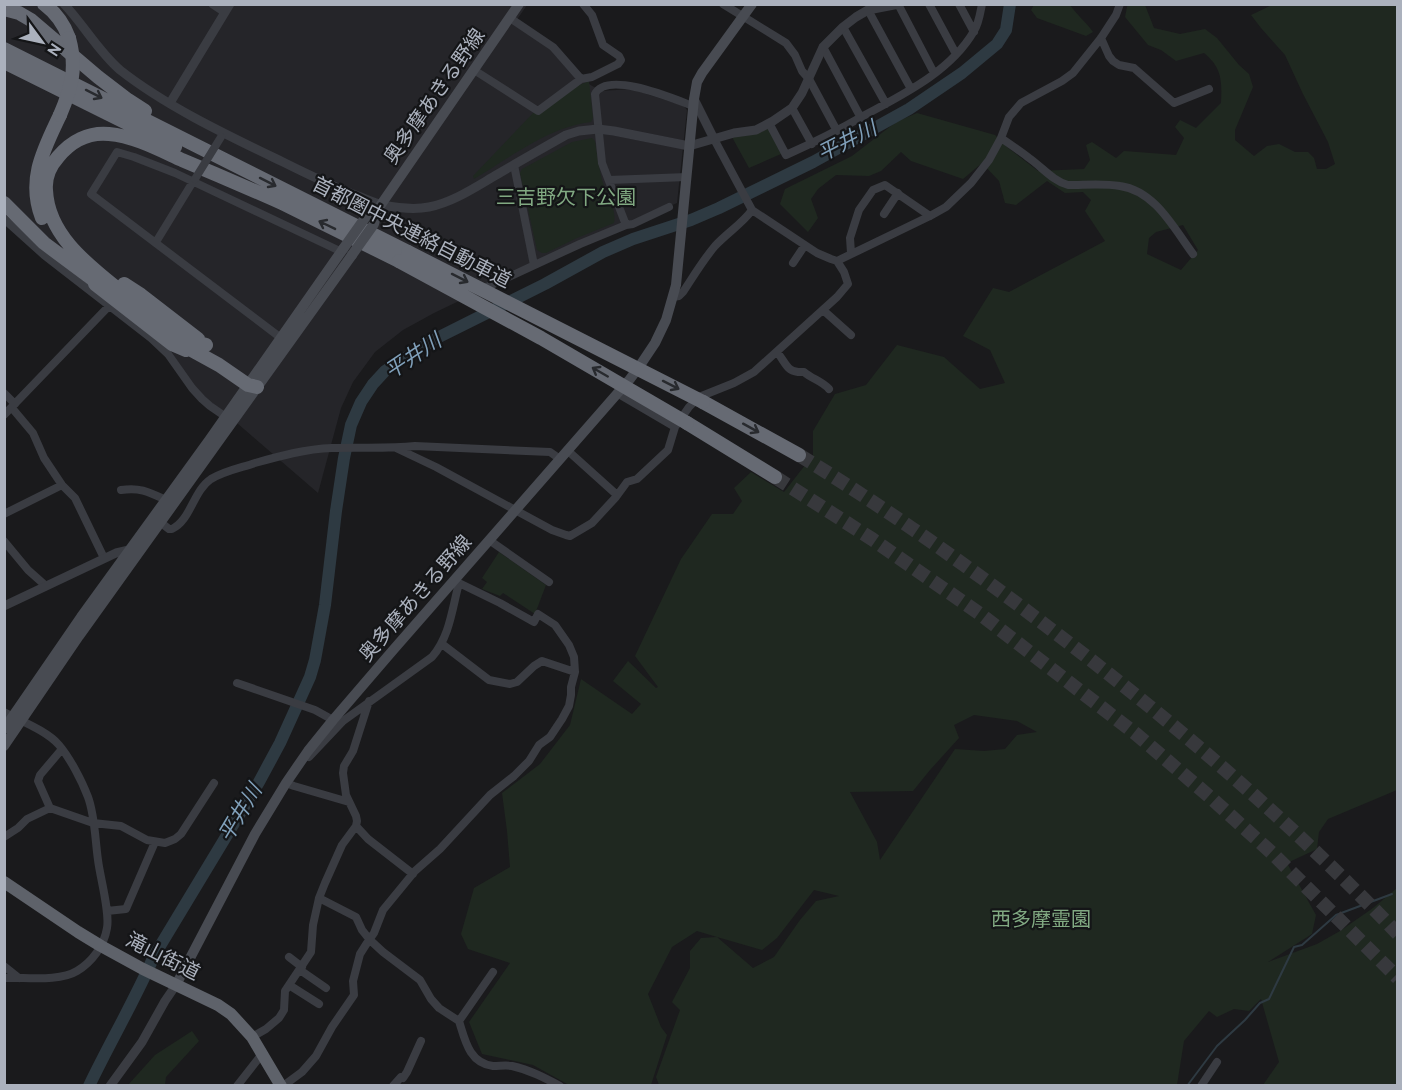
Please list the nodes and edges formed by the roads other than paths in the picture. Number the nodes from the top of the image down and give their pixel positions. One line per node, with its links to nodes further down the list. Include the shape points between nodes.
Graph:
1 (44, 4): 68 (highway, bridge, via 63,25 74,54 72,80 40,164 36,196 51,234)
2 (64, 4): 32 (street, via 111,61)
3 (213, 4): 13 (street)
4 (519, 4): 17 (main road, 奥多摩あきる野線)
5 (583, 4): 27 (street, via 592,15 603,45 621,60 592,77)
6 (723, 4): 16 (street)
7 (752, 4): 16 (main road)
8 (929, 4): 23 (street)
9 (959, 4): 19 (street)
10 (982, 4): 19 (street)
11 (1120, 4): 20 (street)
12 (898, 5): 15 (street); 26 (street)
13 (228, 8): 32 (street)
14 (4, 9): 44 (highway, via 31,20 128,100)
15 (868, 10): 18 (street); 30 (street)
16 (743, 17): 28 (street, via 786,43); 31 (main road, via 697,82)
17 (510, 18): 25 (main road, 奥多摩あきる野線); 27 (street, via 553,47)
18 (843, 27): 21 (street); 33 (street)
19 (974, 32): 23 (street)
20 (1101, 38): 29 (street, via 1113,61 1134,68 1174,103); 40 (street, via 1072,73 1021,103 1009,117)
21 (823, 47): 28 (street); 35 (street)
22 (4, 49): 44 (highway, 首都圏中央連絡自動車道, one-way to 44)
23 (956, 54): 26 (street)
24 (4, 62): 51 (highway, 首都圏中央連絡自動車道)
25 (474, 70): 27 (street, via 538,111); 52 (main road, 奥多摩あきる野線)
26 (934, 73): 30 (street)
27 (580, 79)
28 (809, 79): 34 (street); 38 (street)
29 (1209, 88)
30 (911, 89): 33 (street)
31 (694, 102): 37 (street, via 632,86 603,86 595,94); 41 (street); 43 (main road)
32 (170, 103): 39 (street)
33 (885, 104): 35 (street)
34 (792, 108): 36 (street); 42 (street)
35 (861, 118): 38 (street)
36 (769, 123): 41 (street, via 756,130); 42 (street, via 786,155)
37 (598, 129): 43 (street); 45 (street, via 566,135); 47 (street, via 602,163)
38 (837, 131): 42 (street)
39 (222, 135): 48 (street, bridge); 52 (street)
40 (1002, 138): 56 (street, via 971,183 943,210); 63 (street, via 1062,184 1121,186 1144,194)
41 (714, 139): 43 (street); 54 (street)
42 (812, 144)
43 (690, 146): 46 (main road)
44 (233, 164): 64 (highway, 首都圏中央連絡自動車道, one-way to 64)
45 (513, 165): 52 (street, via 441,204); 67 (street)
46 (687, 177): 47 (street); 70 (main road, 奥多摩あきる野線)
47 (609, 180): 58 (street)
48 (194, 181): 59 (street); 59 (street, via 117,152 92,194); 61 (street)
49 (898, 193): 55 (street); 56 (street); 62 (street, via 885,185 873,190 859,210 850,238)
50 (5, 203): 68 (highway, via 44,243)
51 (291, 207): 64 (highway, 首都圏中央連絡自動車道, one-way to 51); 68 (highway, via 134,140 110,134 85,137 74,141 54,161 48,173 46,201 63,236)
52 (380, 207): 61 (main road, 奥多摩あきる野線, bridge, via 365,218)
53 (669, 207): 58 (street)
54 (752, 209): 60 (street); 70 (street, via 715,246 683,292)
55 (884, 214)
56 (930, 216): 62 (street)
57 (4, 219): 71 (street)
58 (626, 225): 67 (street)
59 (156, 242): 74 (street)
60 (805, 245): 65 (street); 66 (street)
61 (346, 252): 74 (main road, 奥多摩あきる野線); 77 (main road, 奥多摩あきる野線)
62 (851, 253): 65 (street)
63 (1192, 254)
64 (403, 256): 84 (highway, 首都圏中央連絡自動車道, one-way to 64, bridge); 87 (highway, 首都圏中央連絡自動車道, one-way to 87, bridge, via 703,402)
65 (837, 261): 72 (street, via 848,284)
66 (793, 263)
67 (534, 265): 69 (street)
68 (87, 269): 75 (highway, via 132,282 181,319); 75 (highway, via 118,303 172,344 179,348)
69 (487, 287)
70 (673, 297): 80 (main road, 奥多摩あきる野線, via 655,343)
71 (109, 306): 81 (street); 83 (street, via 168,354 192,388)
72 (823, 310): 73 (street); 76 (street)
73 (851, 335)
74 (281, 338): 77 (main road, 奥多摩あきる野線)
75 (203, 347): 77 (highway)
76 (777, 352): 78 (street, via 794,372 804,372); 84 (street, via 754,372 699,397 689,407)
77 (252, 384): 83 (main road, 奥多摩あきる野線); 95 (main road, 奥多摩あきる野線)
78 (830, 389)
79 (4, 393): 81 (street)
80 (617, 393): 84 (street); 86 (main road, 奥多摩あきる野線)
81 (14, 406): 82 (street); 89 (street)
82 (4, 415)
83 (226, 417): 92 (main road, 奥多摩あきる野線)
84 (681, 425): 88 (highway, 首都圏中央連絡自動車道); 91 (street, via 668,450 637,479 627,482)
85 (396, 448): 86 (street); 93 (street); 95 (street, via 318,449 229,471 205,484 181,524 169,529)
86 (564, 454): 91 (street); 93 (main road, 奥多摩あきる野線)
87 (799, 455)
88 (775, 477)
89 (62, 485): 94 (street); 99 (street, via 75,498)
90 (121, 490): 92 (street, via 144,490)
91 (617, 495): 93 (street, via 592,523 570,536)
92 (166, 500): 98 (main road, 奥多摩あきる野線)
93 (516, 510): 96 (main road, 奥多摩あきる野線)
94 (4, 514)
95 (160, 522): 98 (main road, 奥多摩あきる野線)
96 (489, 540): 100 (main road, 奥多摩あきる野線); 101 (street)
97 (4, 541): 102 (street)
98 (132, 552): 99 (street); 108 (main road, 奥多摩あきる野線)
99 (104, 558): 102 (street)
100 (457, 581): 104 (street); 105 (street, via 534,622 538,614 555,625 569,645); 109 (main road, 奥多摩あきる野線)
101 (549, 582)
102 (46, 586): 103 (street)
103 (4, 606)
104 (442, 644): 105 (street, via 489,680 517,682 542,661); 107 (street, via 432,657)
105 (575, 672): 121 (street, via 568,706 550,736 514,777 490,795)
106 (237, 683): 109 (street)
107 (369, 701): 114 (street, via 343,721); 115 (street, via 353,751 344,765)
108 (13, 716): 110 (main road, 奥多摩あきる野線); 111 (main road, 奥多摩あきる野線); 112 (street, via 50,737)
109 (333, 720): 114 (main road, 奥多摩あきる野線)
110 (4, 729)
111 (4, 746)
112 (62, 749): 116 (street, via 38,781); 117 (street, via 87,795)
113 (214, 783): 120 (street, via 175,839)
114 (286, 783): 115 (street); 133 (main road, 奥多摩あきる野線)
115 (349, 802): 118 (street)
116 (50, 808): 117 (street); 119 (street)
117 (93, 823): 120 (street, via 121,826); 124 (street)
118 (356, 826): 121 (street); 123 (street, via 342,845)
119 (4, 837)
120 (155, 842): 124 (street, via 126,909)
121 (413, 874): 125 (street, via 383,910)
122 (4, 882): 126 (highway, 滝山街道)
123 (319, 898): 125 (street, via 356,916); 129 (street, via 311,952)
124 (107, 911): 126 (street)
125 (370, 940): 137 (street, via 420,980 439,1008); 144 (street, via 360,954 353,981 354,995 316,1056)
126 (100, 946): 132 (street, via 91,960 71,974); 133 (highway, 滝山街道)
127 (289, 957): 129 (street)
128 (4, 966): 132 (street)
129 (301, 968): 134 (street); 135 (street)
130 (493, 972): 137 (street)
131 (4, 978): 132 (street)
132 (19, 978)
133 (172, 984): 138 (highway, 滝山街道, via 218,1005); 142 (street, via 142,1042)
134 (289, 985): 136 (street); 138 (street, via 281,1014 267,1029)
135 (326, 988)
136 (319, 1004)
137 (459, 1021): 146 (street, via 474,1057 493,1066 536,1073)
138 (252, 1037): 140 (highway, 滝山街道)
139 (421, 1041): 145 (street, via 407,1072)
140 (262, 1054): 143 (street); 144 (highway, 滝山街道)
141 (1217, 1062): 147 (street)
142 (111, 1086)
143 (237, 1086)
144 (282, 1086)
145 (393, 1086)
146 (560, 1086)
147 (1201, 1086)

